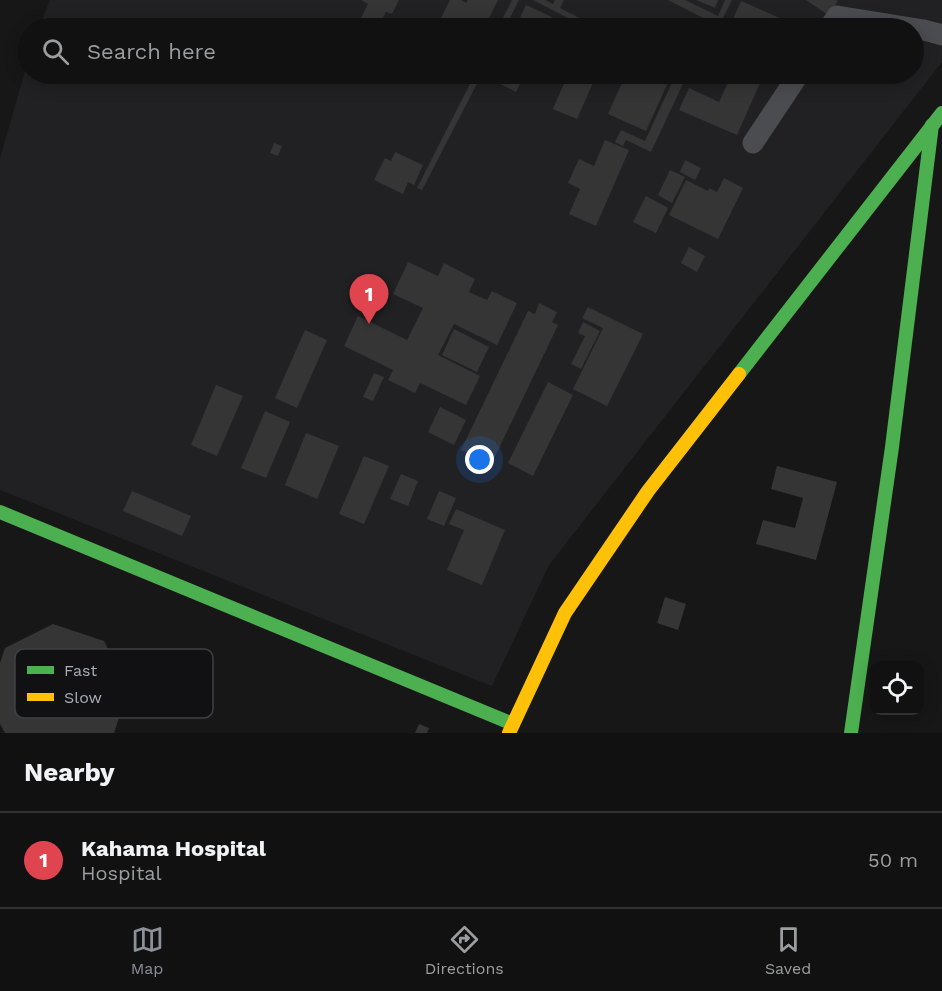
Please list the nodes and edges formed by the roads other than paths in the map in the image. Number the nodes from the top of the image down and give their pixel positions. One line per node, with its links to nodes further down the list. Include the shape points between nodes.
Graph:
1 (924, 30): 2 (street)
2 (942, 35)
3 (792, 84): 6 (street)
4 (942, 113): 5 (street)
5 (932, 125): 8 (street, via 648,491 566,613); 9 (street)
6 (753, 143)
7 (0, 512): 8 (street)
8 (511, 729)
9 (851, 733)

